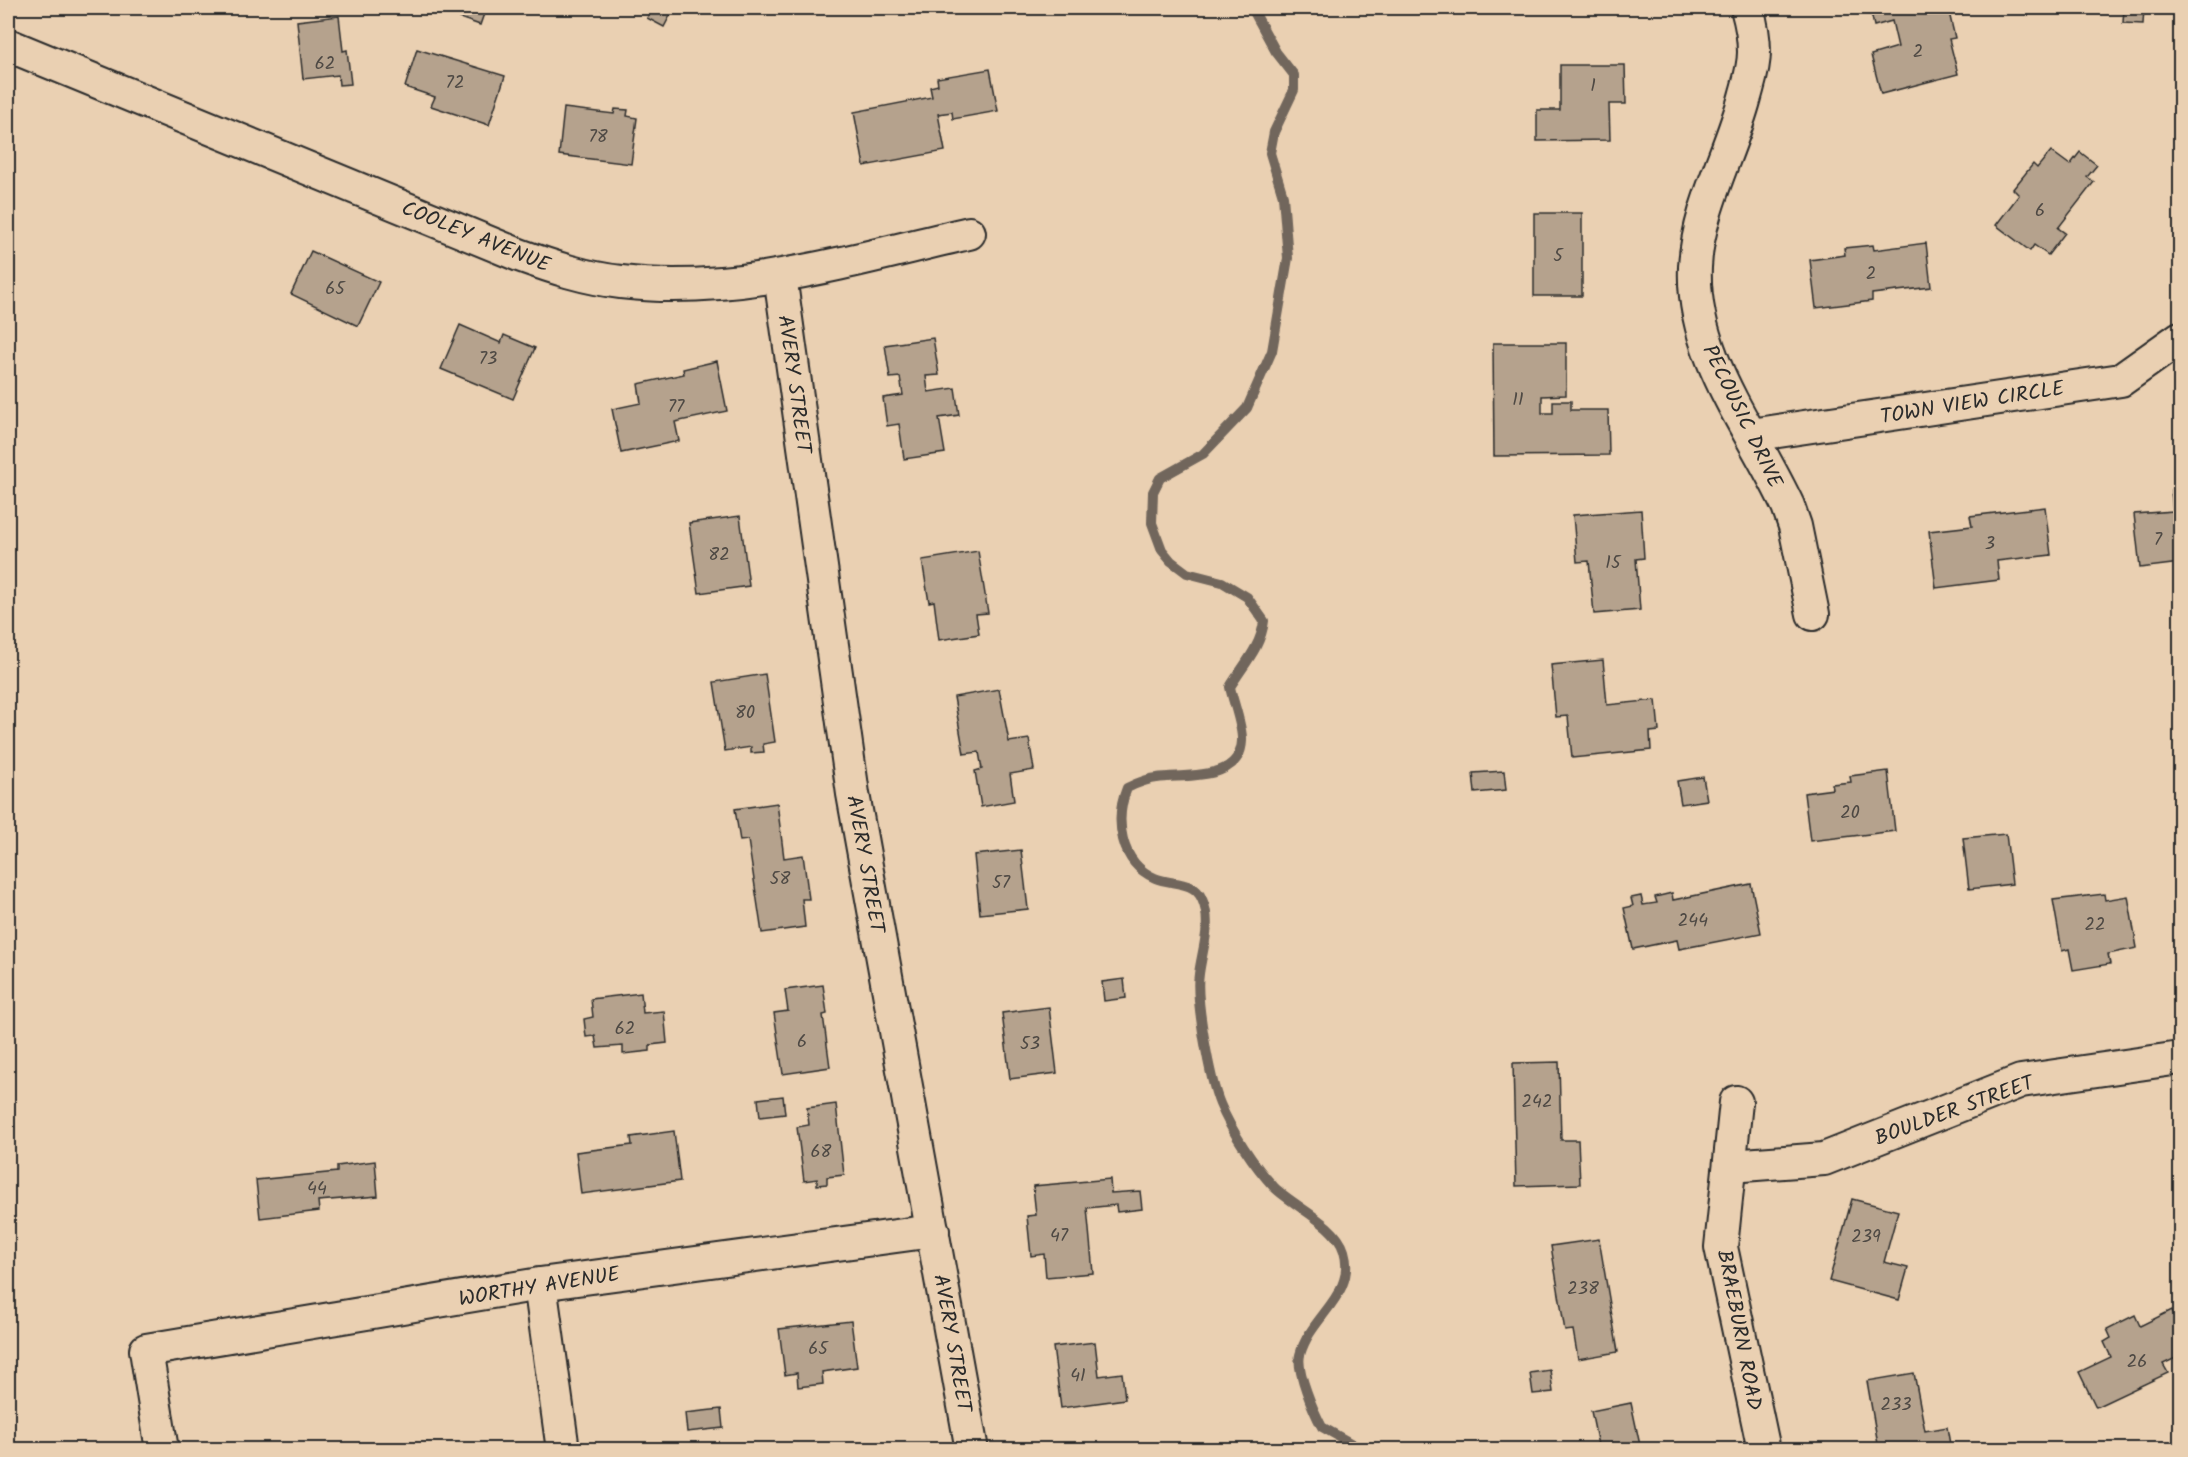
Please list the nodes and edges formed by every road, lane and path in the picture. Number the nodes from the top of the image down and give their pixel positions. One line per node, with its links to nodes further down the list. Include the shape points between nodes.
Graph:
1 (1747, 8): 6 (street, PECOUSIC DRIVE, via 1754,54 1752,72 1737,130 1702,221 1695,283 1710,354)
2 (8, 45): 4 (street, COOLEY AVENUE, via 561,270 639,284)
3 (969, 233): 4 (street, COOLEY AVENUE)
4 (780, 276): 11 (street, AVERY STREET, via 854,794)
5 (2181, 338): 6 (street, TOWN VIEW CIRCLE, via 2121,380)
6 (1751, 435): 7 (street, PECOUSIC DRIVE, via 1791,516)
7 (1813, 614)
8 (2181, 1058): 10 (street, BOULDER STREET, via 2020,1081 1824,1159)
9 (1737, 1102): 10 (street, BRAEBURN ROAD)
10 (1730, 1166): 16 (street, BRAEBURN ROAD, via 1721,1247)
11 (933, 1231): 12 (street, WORTHY AVENUE); 15 (street, AVERY STREET)
12 (540, 1284): 13 (street, WORTHY AVENUE, via 146,1350); 14 (street)
13 (162, 1449)
14 (563, 1449)
15 (972, 1449)
16 (1764, 1449)

